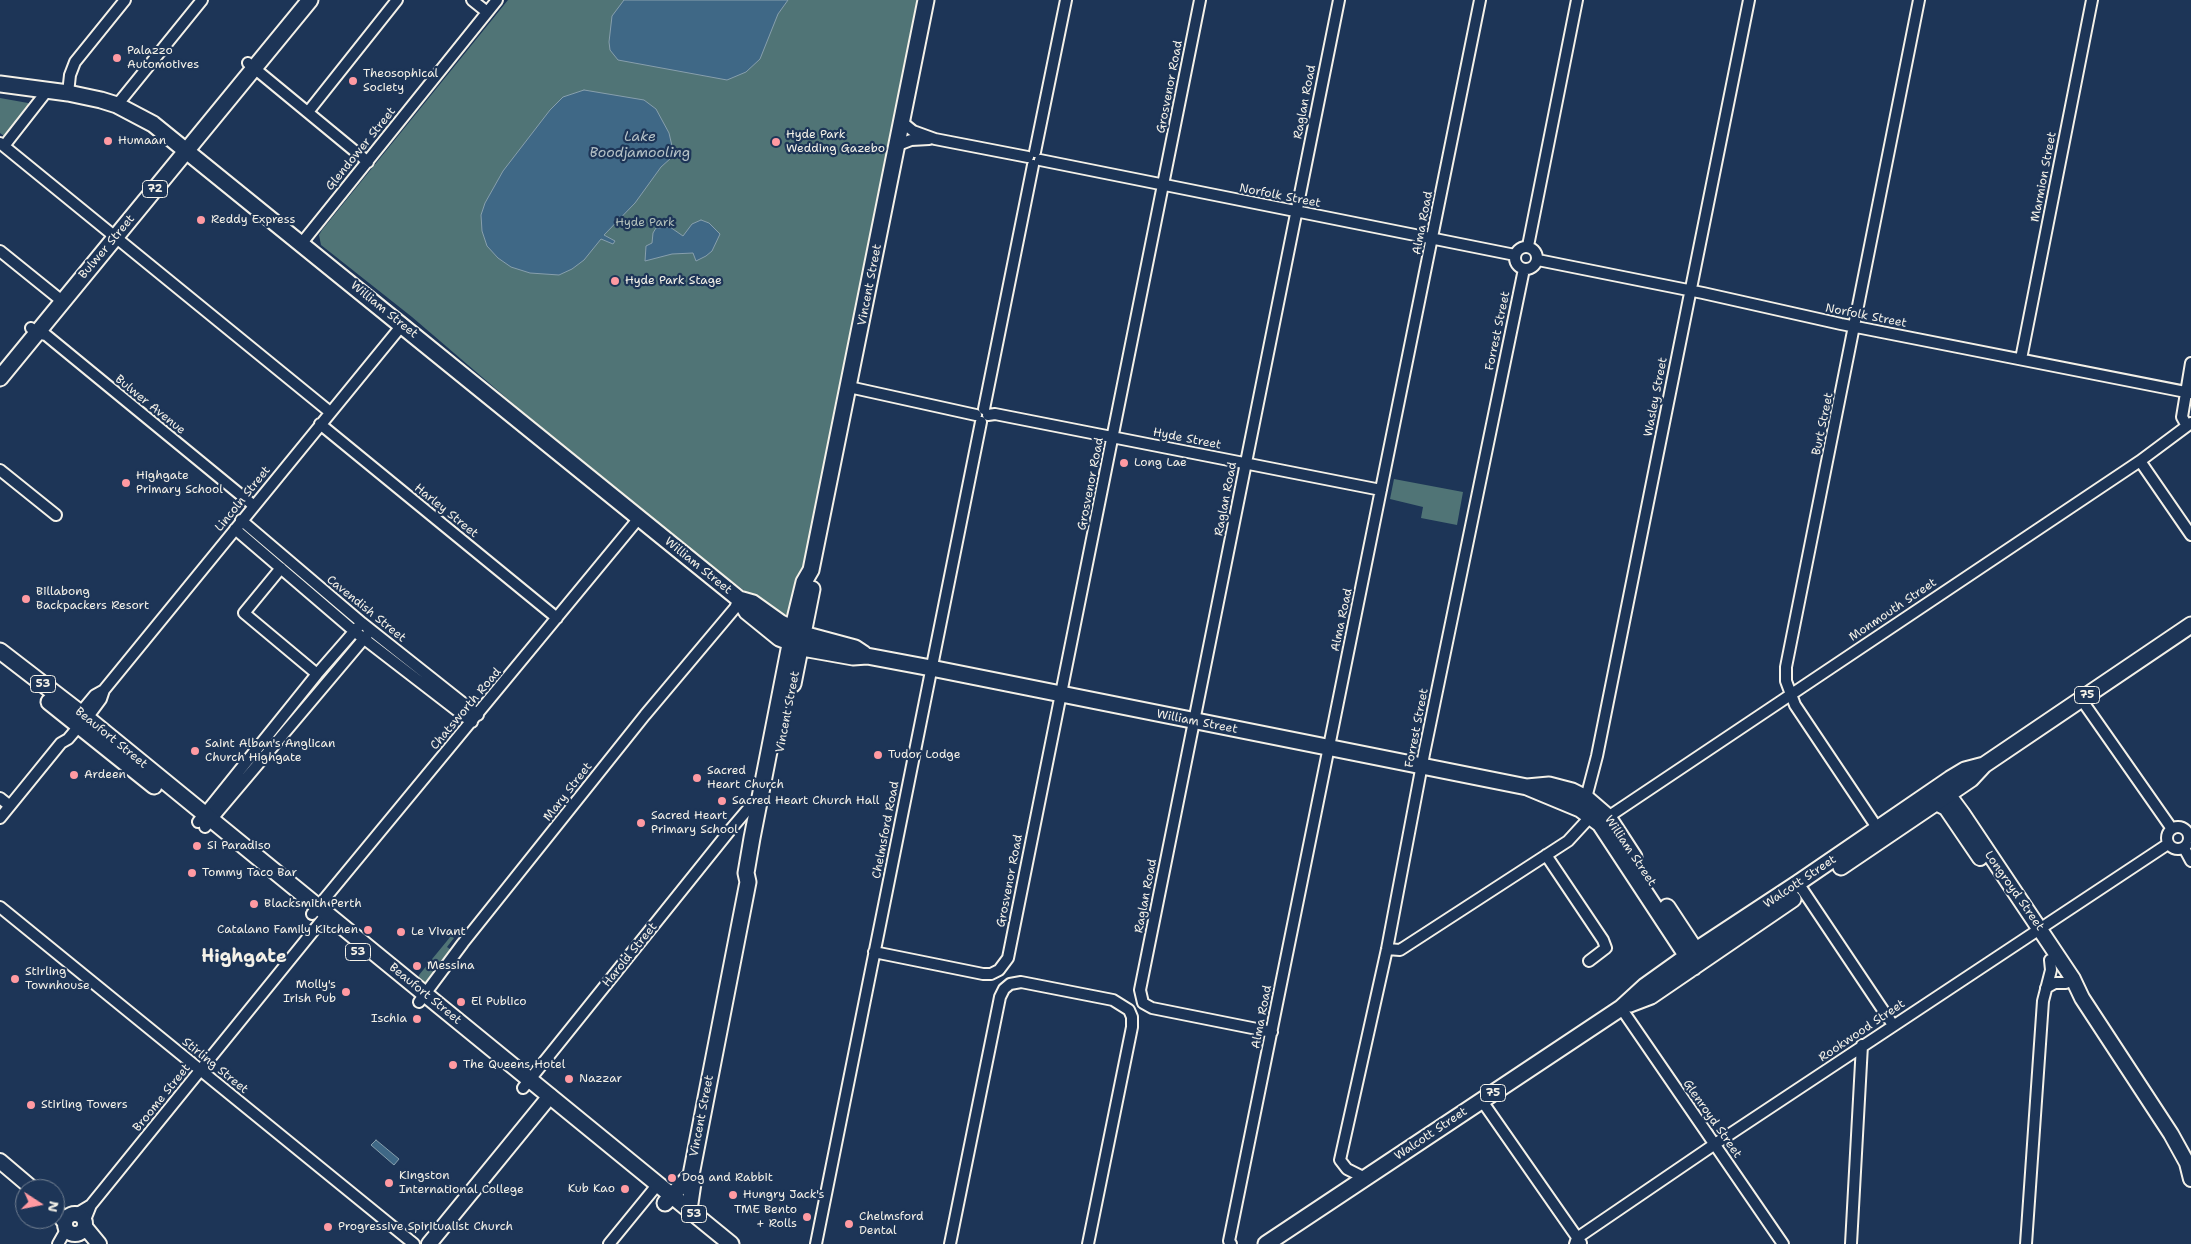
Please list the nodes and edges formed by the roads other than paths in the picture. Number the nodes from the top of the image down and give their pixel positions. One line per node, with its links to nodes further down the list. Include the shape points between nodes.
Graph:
1 (125, 0): 21 (street, via 75,62)
2 (202, 0): 22 (street)
3 (298, 0): 18 (main road, Bulwer Street / 72)
4 (310, 0): 18 (main road, Bulwer Street / 72)
5 (397, 0): 23 (street)
6 (472, 0): 17 (street)
7 (497, 0): 17 (street, Glendower Street)
8 (926, 0): 24 (main road, Vincent Street)
9 (1066, 0): 29 (street, Chelmsford Road)
10 (1200, 0): 31 (street, Grosvenor Road)
11 (1338, 0): 32 (street, Raglan Road)
12 (1480, 0): 34 (street, Alma Road)
13 (1577, 0): 36 (street)
14 (1749, 0): 41 (street, Wasley Street)
15 (1919, 0): 44 (street, Burt Street)
16 (2092, 0): 46 (street, Marmion Street)
17 (487, 12): 30 (street, Glendower Street)
18 (251, 66): 23 (street); 28 (main road, Bulwer Street / 72)
19 (0, 84): 20 (main road, William Street)
20 (46, 91): 21 (main road, William Street); 26 (street)
21 (68, 93): 22 (main road, William Street)
22 (117, 105): 28 (main road, William Street, via 153,124)
23 (308, 112): 30 (street)
24 (902, 122): 25 (street, Norfolk Street, via 913,131); 27 (main road, Vincent Street)
25 (935, 139): 27 (street, Norfolk Street, via 911,140); 29 (street, Norfolk Street)
26 (2, 145): 33 (street)
27 (898, 145): 50 (main road, Vincent Street)
28 (184, 148): 33 (main road, Bulwer Street / 72); 35 (main road, William Street)
29 (1034, 159): 31 (street, Norfolk Street); 53 (street, Chelmsford Road)
30 (368, 162): 35 (street, Glendower Street)
31 (1164, 185): 32 (street, Norfolk Street); 56 (street, Grosvenor Road)
32 (1297, 212): 34 (street, Norfolk Street); 58 (street, Raglan Road)
33 (112, 234): 42 (main road, Bulwer Street / 72); 52 (street)
34 (1433, 239): 38 (street, Norfolk Street); 60 (street, Alma Road)
35 (301, 244): 43 (main road, William Street)
36 (1528, 246): 38 (street, via 1522,247); 39 (street)
37 (0, 251): 42 (street)
38 (1515, 255): 40 (street, via 1518,267)
39 (1538, 260): 40 (street, via 1533,268); 41 (street, Norfolk Street)
40 (1524, 270): 86 (street, Forrest Street)
41 (1691, 290): 44 (street, Norfolk Street); 90 (street, Wasley Street, via 1596,764)
42 (59, 299): 45 (main road, Bulwer Street / 72)
43 (403, 324): 52 (street, Lincoln Street); 63 (main road, William Street)
44 (1855, 327): 46 (street, Norfolk Street); 79 (street, Burt Street, via 1788,652 1786,681)
45 (33, 330): 48 (main road, Bulwer Street / 72); 49 (main road, Bulwer Street / 72); 61 (street, Bulwer Avenue, via 46,335)
46 (2021, 359): 51 (street, Norfolk Street)
47 (2191, 363): 51 (street)
48 (0, 365)
49 (0, 378)
50 (849, 387): 53 (street, Hyde Street); 74 (main road, Vincent Street, via 811,570 813,584)
51 (2188, 393): 55 (street, via 2182,417)
52 (330, 412): 54 (street, Lincoln Street)
53 (982, 415): 56 (street, Hyde Street, via 995,414); 77 (street, Chelmsford Road)
54 (320, 424): 61 (street, Lincoln Street); 68 (street, Harley Street)
55 (2189, 424): 57 (street, Monmouth Street)
56 (1113, 438): 58 (street, Hyde Street); 80 (street, Grosvenor Road)
57 (2140, 460): 65 (street); 79 (street, Monmouth Street)
58 (1246, 464): 60 (street, Hyde Street); 84 (street, Raglan Road)
59 (0, 470): 62 (street)
60 (1381, 490): 85 (street, Alma Road)
61 (253, 505): 64 (street, Lincoln Street)
62 (56, 516)
63 (639, 518): 67 (main road, William Street); 68 (street, Chatsworth Road)
64 (238, 524): 66 (street, Cavendish Street); 69 (street, Cavendish Street); 83 (street, Lincoln Street, via 104,690 95,695)
65 (2191, 535)
66 (281, 568): 72 (street, Cavendish Street); 78 (street, via 244,613)
67 (739, 599): 74 (main road, William Street, via 747,612 779,638); 118 (street, Mary Street)
68 (557, 618): 82 (street, Chatsworth Road)
69 (362, 623): 71 (street, Cavendish Street); 72 (street)
70 (2191, 625): 81 (main road, Walcott Street / 75)
71 (370, 630): 73 (street); 82 (street, Cavendish Street)
72 (354, 631): 73 (street, Cavendish Street); 78 (street)
73 (364, 638): 82 (street, Cavendish Street); 96 (street)
74 (797, 639): 77 (main road, William Street, via 855,648 867,656); 91 (main road, Vincent Street); 106 (main road, Vincent Street, via 754,875)
75 (0, 651): 83 (main road, Beaufort Street / 53)
76 (0, 662): 83 (main road, Beaufort Street / 53)
77 (931, 668): 80 (main road, William Street); 112 (street, Chelmsford Road)
78 (317, 674): 96 (street)
79 (1791, 694): 94 (street, Monmouth Street); 98 (street, Burt Street, via 1795,705)
80 (1061, 695): 84 (main road, William Street); 112 (street, Grosvenor Road, via 1008,958 999,970 982,974)
81 (2081, 699): 88 (main road, Walcott Street / 75, via 1984,765 1971,779); 99 (street)
82 (475, 718): 109 (street, Chatsworth Road)
83 (80, 720): 92 (street, Lincoln Street, via 68,739 61,742); 96 (main road, Beaufort Street / 53)
84 (1194, 722): 85 (main road, William Street); 122 (street, Raglan Road, via 1140,990 1142,1003 1152,1008)
85 (1329, 749): 86 (main road, William Street); 122 (street, Alma Road)
86 (1422, 768): 87 (main road, William Street); 111 (street, Forrest Street)
87 (1527, 787): 90 (main road, William Street, via 1548,785); 93 (main road, William Street, via 1567,802)
88 (1942, 794): 98 (main road, Walcott Street / 75); 107 (main road, Walcott Street / 75); 110 (main road, Longroyd Street)
89 (0, 798): 92 (street)
90 (1586, 798): 94 (main road, William Street)
91 (760, 800): 97 (street, Harold Street); 101 (main road, Vincent Street)
92 (10, 806): 95 (street, Lincoln Street)
93 (1591, 816): 104 (street, via 1568,841); 113 (main road, William Street, via 1610,837)
94 (1608, 817): 113 (main road, William Street)
95 (0, 818)
96 (205, 820): 109 (main road, Beaufort Street / 53)
97 (737, 822): 101 (street, via 747,828); 125 (street, Harold Street)
98 (1878, 829): 107 (main road, Walcott Street / 75)
99 (2172, 829): 100 (street, via 2179,827); 102 (street, via 2167,836)
100 (2189, 831): 103 (street)
101 (752, 838): 106 (main road, Vincent Street, via 746,873)
102 (2168, 844): 103 (street, via 2174,849); 110 (street, Rookwood Street)
103 (2184, 848): 105 (street)
104 (1546, 854): 111 (street, via 1400,950); 115 (street, via 1603,940 1606,948)
105 (2191, 861)
106 (748, 882): 130 (main road, Vincent Street)
107 (1801, 887): 113 (main road, Walcott Street / 75); 121 (street)
108 (0, 907): 124 (street, Stirling Street)
109 (320, 914): 118 (main road, Beaufort Street / 53); 124 (street, Broome Street)
110 (2036, 932): 114 (main road, Longroyd Street); 119 (main road, Longroyd Street, via 2073,979); 121 (street, Rookwood Street)
111 (1387, 949): 131 (street, Forrest Street, via 1340,1160 1347,1169)
112 (874, 952): 147 (street, Chelmsford Road)
113 (1695, 958): 120 (main road, Walcott Street / 75, via 1652,996)
114 (2050, 960): 116 (main road, Longroyd Street); 117 (street)
115 (1589, 961)
116 (2066, 983): 117 (street, via 2055,983); 119 (main road, Longroyd Street)
117 (2046, 988): 153 (street)
118 (422, 998): 125 (main road, Beaufort Street / 53)
119 (2082, 998): 133 (main road, Longroyd Street, via 2171,1134 2187,1163)
120 (1621, 1008): 127 (main road, Walcott Street / 75); 128 (street, Glenroyd Street)
121 (1893, 1025): 123 (street, Rookwood Street)
122 (1272, 1032): 140 (street, Alma Road)
123 (1862, 1046): 128 (street, Rookwood Street); 152 (street)
124 (200, 1070): 137 (street, Broome Street, via 91,1205); 142 (street, Stirling Street)
125 (527, 1084): 126 (main road, Beaufort Street / 53)
126 (547, 1100): 134 (main road, Beaufort Street / 53); 143 (main road)
127 (1482, 1101): 131 (main road, Walcott Street / 75); 139 (street)
128 (1715, 1144): 139 (street, Rookwood Street); 151 (street, Glenroyd Street)
129 (0, 1161): 132 (main road)
130 (690, 1174): 135 (main road, Vincent Street); 136 (main road, Vincent Street, via 693,1183)
131 (1365, 1178): 150 (main road, Walcott Street / 75)
132 (21, 1179)
133 (2191, 1179)
134 (655, 1188): 135 (main road, Beaufort Street / 53); 144 (street)
135 (668, 1199): 136 (main road, Beaufort Street / 53); 145 (main road, Beaufort Street / 53)
136 (689, 1210): 146 (main road, Beaufort Street / 53)
137 (71, 1222): 138 (main road); 141 (street, Broome Street)
138 (98, 1242)
139 (1578, 1242)
140 (1230, 1243)
141 (59, 1244)
142 (414, 1244)
143 (429, 1244)
144 (609, 1244)
145 (715, 1244)
146 (731, 1244)
147 (816, 1244)
148 (950, 1244): 149 (street, via 1000,997 1010,984 1021,982 1113,1000 1129,1010 1132,1017)
149 (1088, 1244)
150 (1266, 1244)
151 (1783, 1244)
152 (1851, 1244)
153 (2026, 1244)

